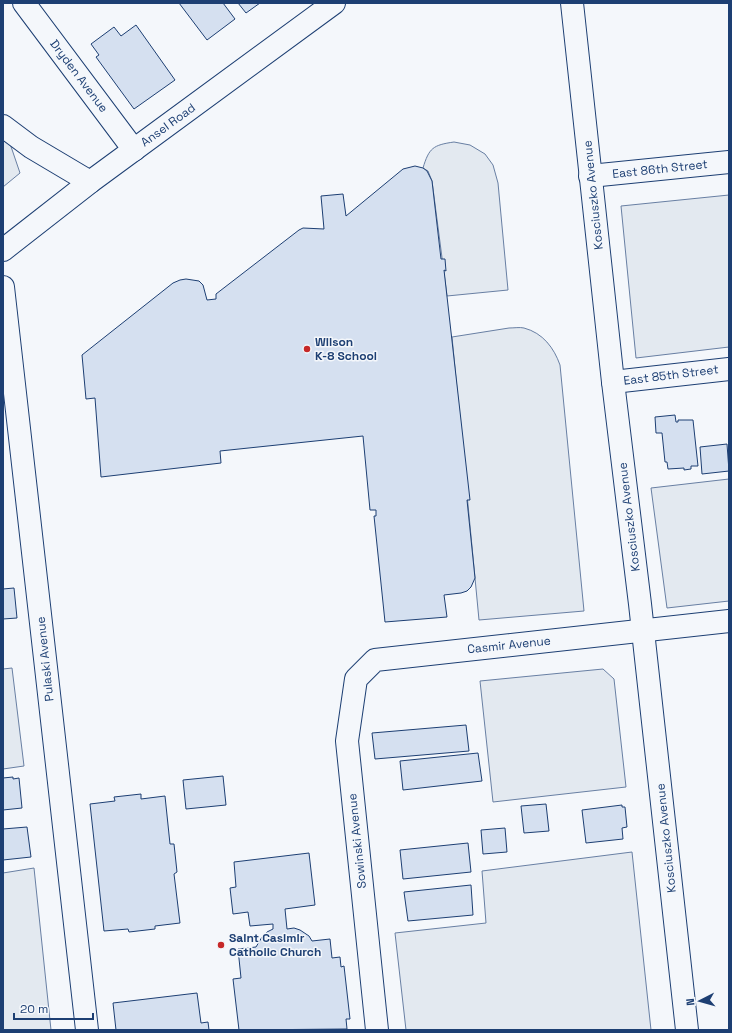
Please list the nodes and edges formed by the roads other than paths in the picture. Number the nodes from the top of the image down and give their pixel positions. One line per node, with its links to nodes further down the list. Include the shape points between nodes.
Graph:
1 (24, 3): 5 (street, Dryden Avenue)
2 (334, 3): 5 (street, Ansel Road)
3 (572, 3): 7 (street, Kosciuszko Avenue)
4 (3, 126): 8 (street)
5 (134, 150): 8 (street, Ansel Road)
6 (729, 162): 7 (street, East 86th Street)
7 (590, 176): 12 (street, Kosciuszko Avenue)
8 (90, 182): 9 (street, Ansel Road)
9 (3, 250)
10 (3, 287): 16 (street, Pulaski Avenue)
11 (729, 369): 12 (street, East 85th Street)
12 (613, 382): 14 (street, Kosciuszko Avenue)
13 (729, 621): 14 (street, Casmir Avenue)
14 (642, 630): 15 (street, Casmir Avenue); 18 (street, Kosciuszko Avenue)
15 (375, 660): 17 (street, Sowinski Avenue, via 356,679 347,741)
16 (87, 1030)
17 (377, 1030)
18 (687, 1030)

